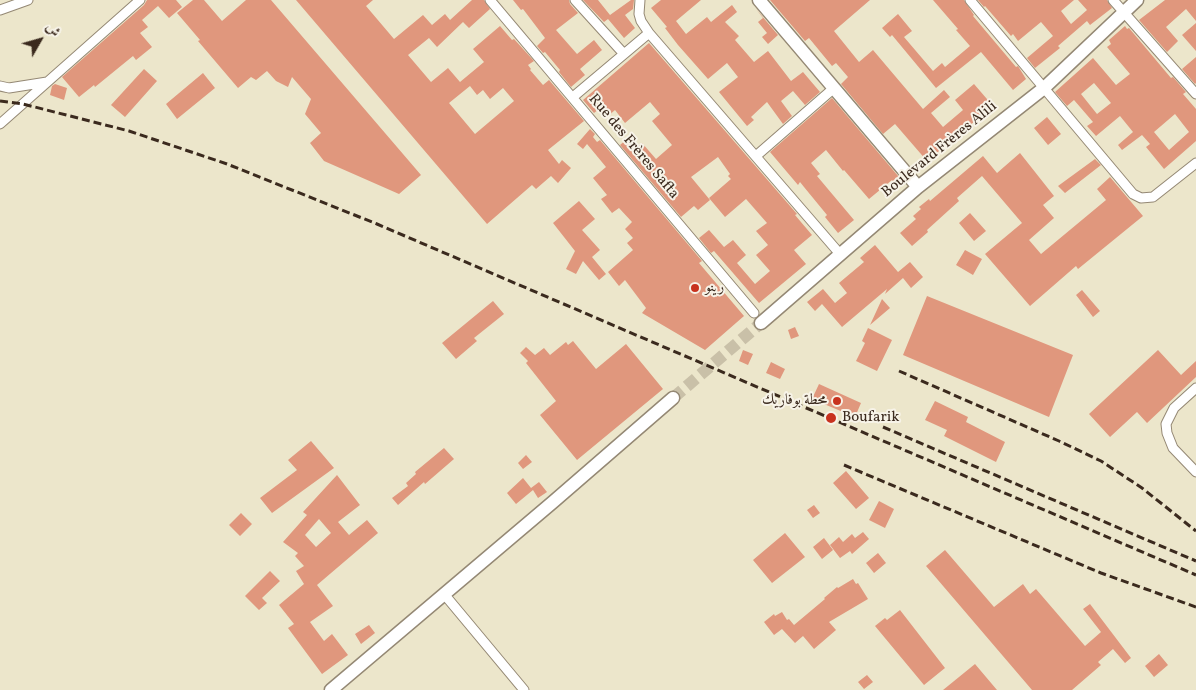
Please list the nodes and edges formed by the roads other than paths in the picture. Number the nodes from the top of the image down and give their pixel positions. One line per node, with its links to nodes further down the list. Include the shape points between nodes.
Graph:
1 (28, 0): 10 (street)
2 (140, 0): 14 (street)
3 (490, 0): 19 (street, Rue des Frères Safta)
4 (575, 0): 13 (street)
5 (640, 0): 12 (street, via 639,14)
6 (760, 0): 16 (main road)
7 (970, 0): 17 (street)
8 (1113, 0): 11 (street)
9 (1137, 0): 11 (main road, Boulevard Frères Alili)
10 (0, 10)
11 (1123, 12): 17 (main road, Boulevard Frères Alili); 18 (street)
12 (649, 33): 13 (street); 21 (street)
13 (624, 54): 19 (street)
14 (49, 81): 15 (street, via 30,86); 20 (street)
15 (0, 86)
16 (834, 88): 21 (street); 23 (main road)
17 (1044, 88): 22 (street, via 1137,196 1154,197); 23 (main road, Boulevard Frères Alili)
18 (1196, 94)
19 (573, 97): 25 (street, Rue des Frères Safta)
20 (0, 124)
21 (756, 156): 24 (street)
22 (1196, 163)
23 (918, 187): 24 (main road, Boulevard Frères Alili)
24 (840, 254): 25 (main road, Boulevard Frères Alili)
25 (757, 318)
26 (1196, 388): 28 (street, via 1174,408 1166,424 1166,433 1173,448)
27 (673, 398): 29 (main road)
28 (1196, 472)
29 (444, 594): 30 (main road); 31 (street)
30 (331, 690)
31 (524, 690)

